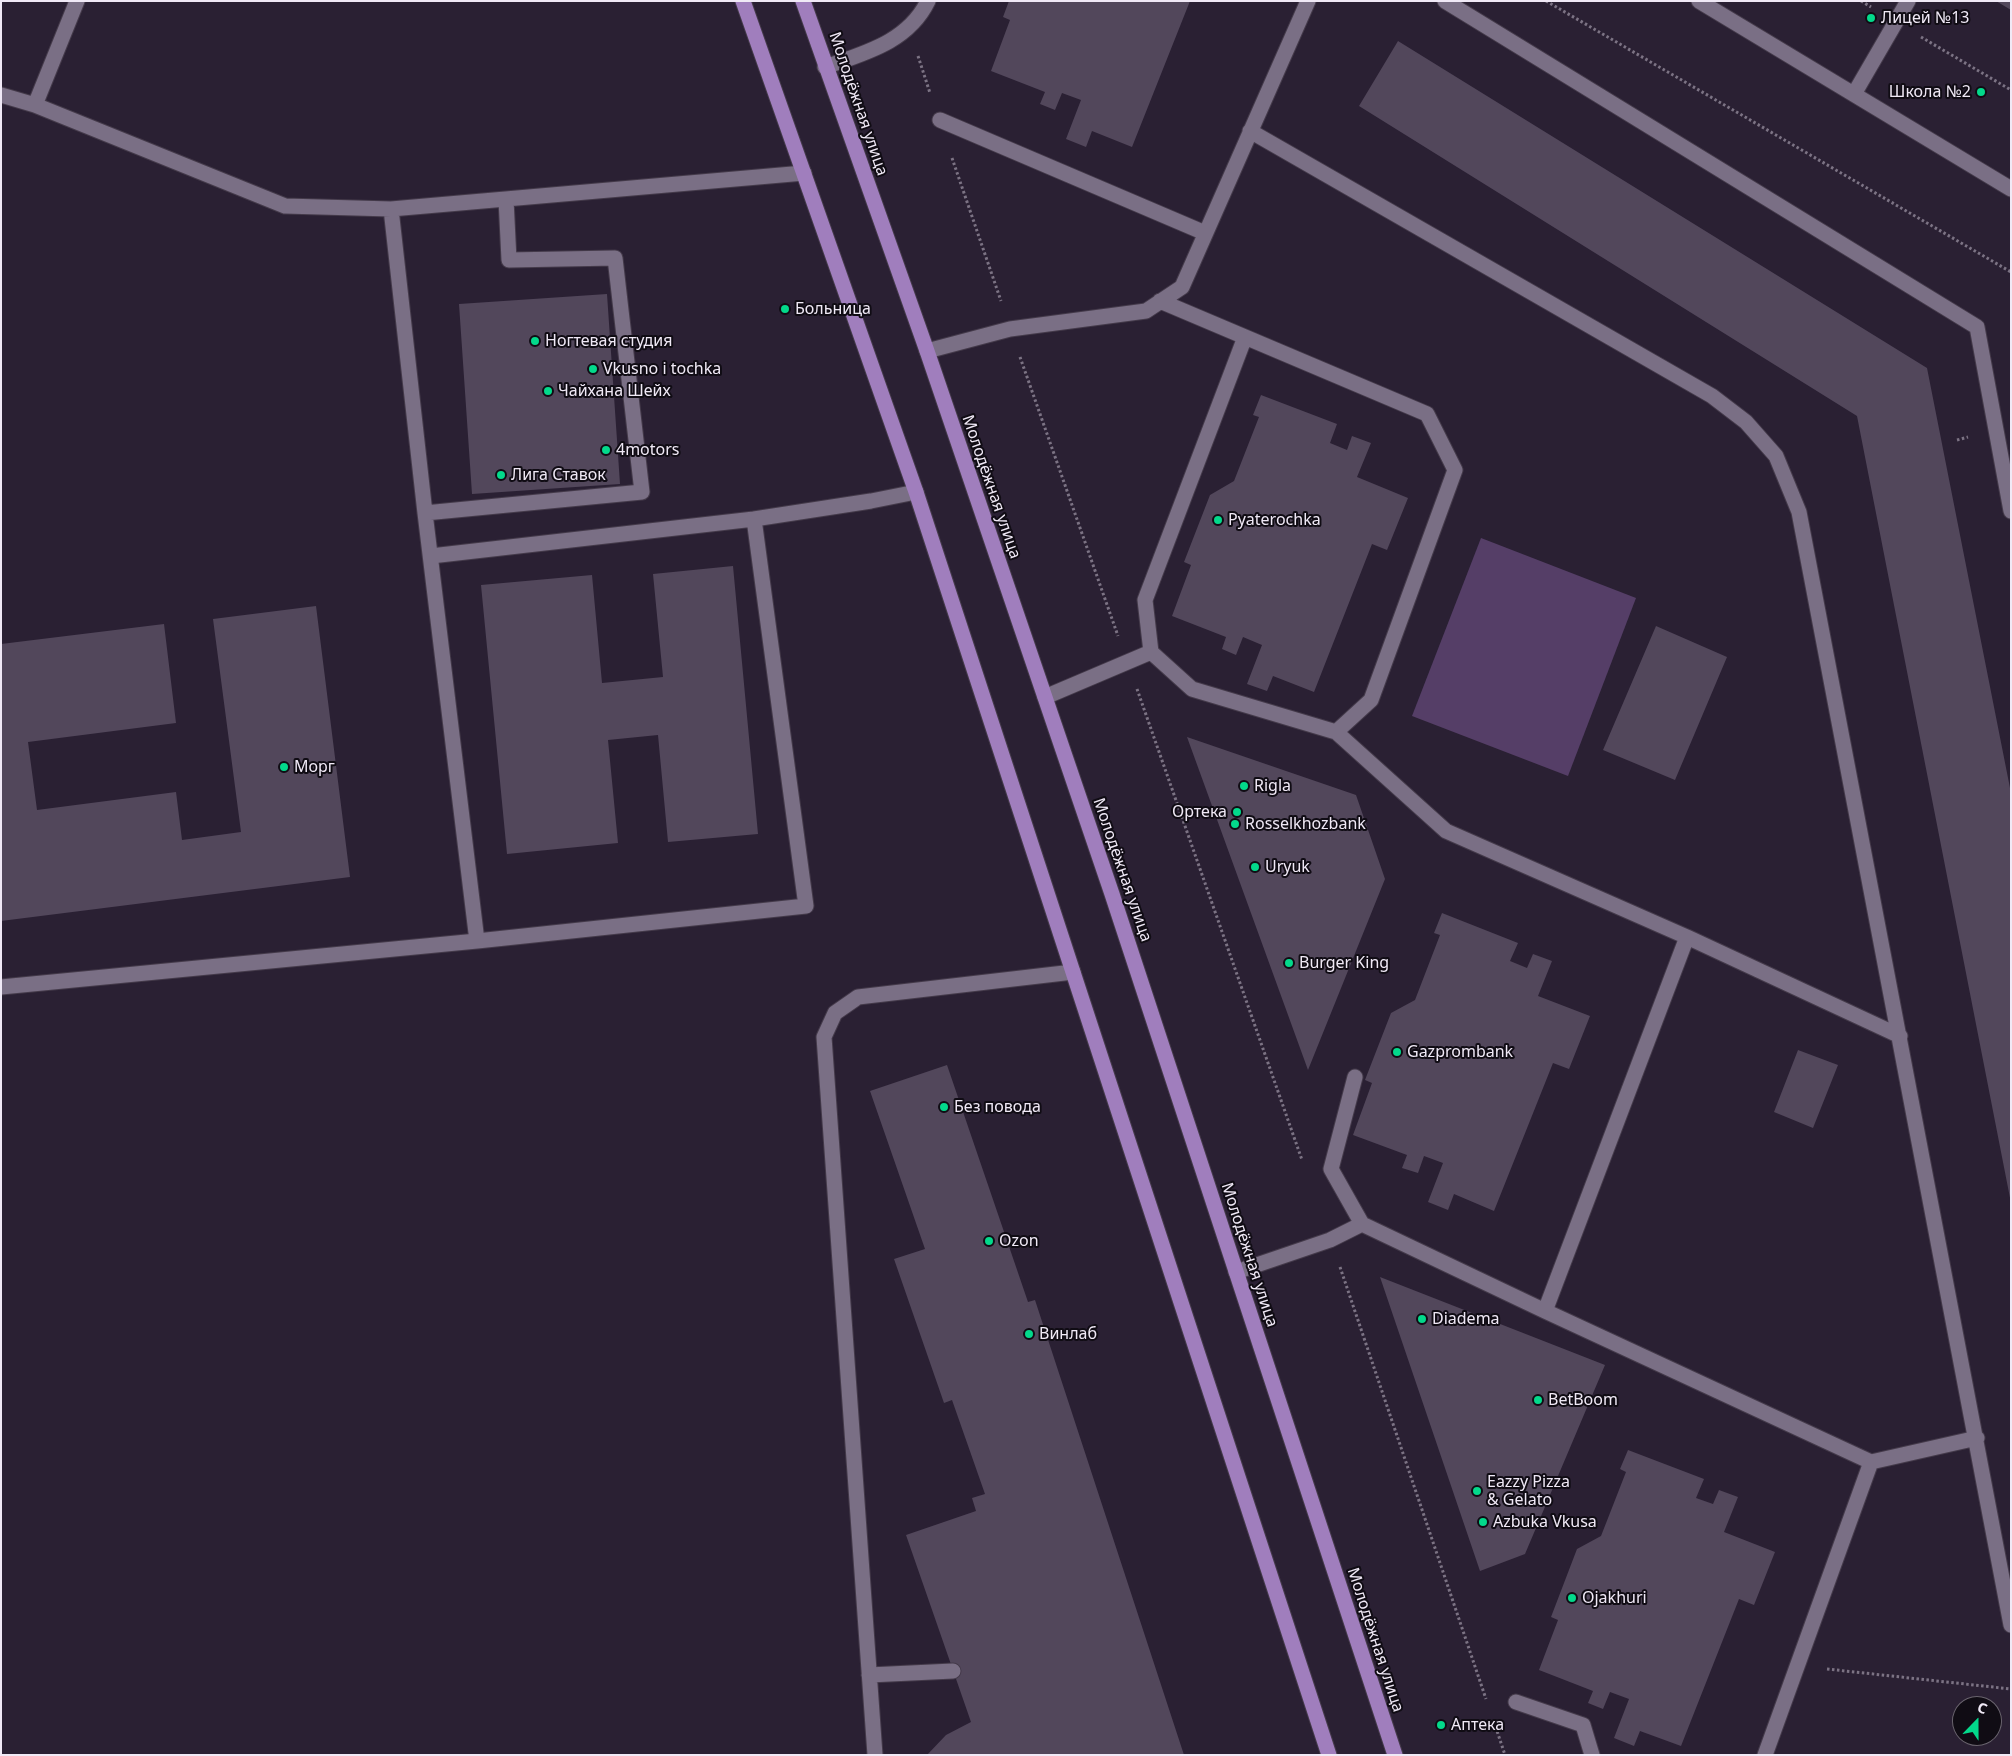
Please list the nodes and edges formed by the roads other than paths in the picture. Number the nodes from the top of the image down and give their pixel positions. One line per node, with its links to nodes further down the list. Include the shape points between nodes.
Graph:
1 (76, 1): 12 (street)
2 (743, 1): 15 (main road)
3 (803, 1): 9 (main road, Молодёжная улица)
4 (928, 1): 9 (street, via 909,28 883,46)
5 (1308, 1): 14 (street)
6 (1445, 1): 24 (street, via 1976,327)
7 (1699, 1): 10 (street)
8 (1908, 1): 10 (street)
9 (825, 67): 22 (main road, Молодёжная улица)
10 (1854, 94): 16 (street)
11 (1, 96): 12 (street)
12 (35, 105): 18 (street, via 285,206)
13 (940, 120): 19 (street)
14 (1250, 132): 19 (street); 35 (street, via 1712,396 1746,422 1776,456 1799,512)
15 (804, 172): 17 (street); 23 (main road)
16 (2011, 188)
17 (506, 199): 18 (street); 25 (street, via 509,260 615,258 642,492)
18 (391, 208): 25 (street)
19 (1205, 233): 20 (street, via 1182,287)
20 (1160, 301): 21 (street); 22 (street, via 1146,311 1010,329)
21 (1245, 337): 28 (street, via 1145,600); 30 (street, via 1426,414 1455,470 1371,700)
22 (927, 351): 29 (main road, Молодёжная улица)
23 (916, 492): 26 (street); 33 (main road)
24 (2011, 510)
25 (425, 513): 27 (street)
26 (754, 519): 27 (street); 32 (street, via 806,906)
27 (431, 556): 32 (street)
28 (1151, 652): 29 (street); 30 (street, via 1192,689)
29 (1044, 697): 38 (main road, Молодёжная улица)
30 (1336, 732): 31 (street, via 1446,831)
31 (1687, 937): 35 (street); 39 (street)
32 (477, 941): 34 (street)
33 (1073, 972): 44 (street, via 858,997 835,1013 824,1038); 47 (main road)
34 (1, 987)
35 (1900, 1036): 40 (street)
36 (1355, 1077): 37 (street, via 1330,1168)
37 (1362, 1224): 38 (street, via 1330,1240); 39 (street)
38 (1236, 1272): 48 (main road, Молодёжная улица)
39 (1545, 1311): 41 (street)
40 (1977, 1438): 41 (street); 42 (street)
41 (1871, 1462): 50 (street)
42 (2011, 1625)
43 (953, 1671): 44 (street)
44 (869, 1676): 46 (street)
45 (1516, 1702): 49 (street, via 1583,1725)
46 (875, 1755)
47 (1329, 1755)
48 (1395, 1755)
49 (1592, 1755)
50 (1764, 1755)

